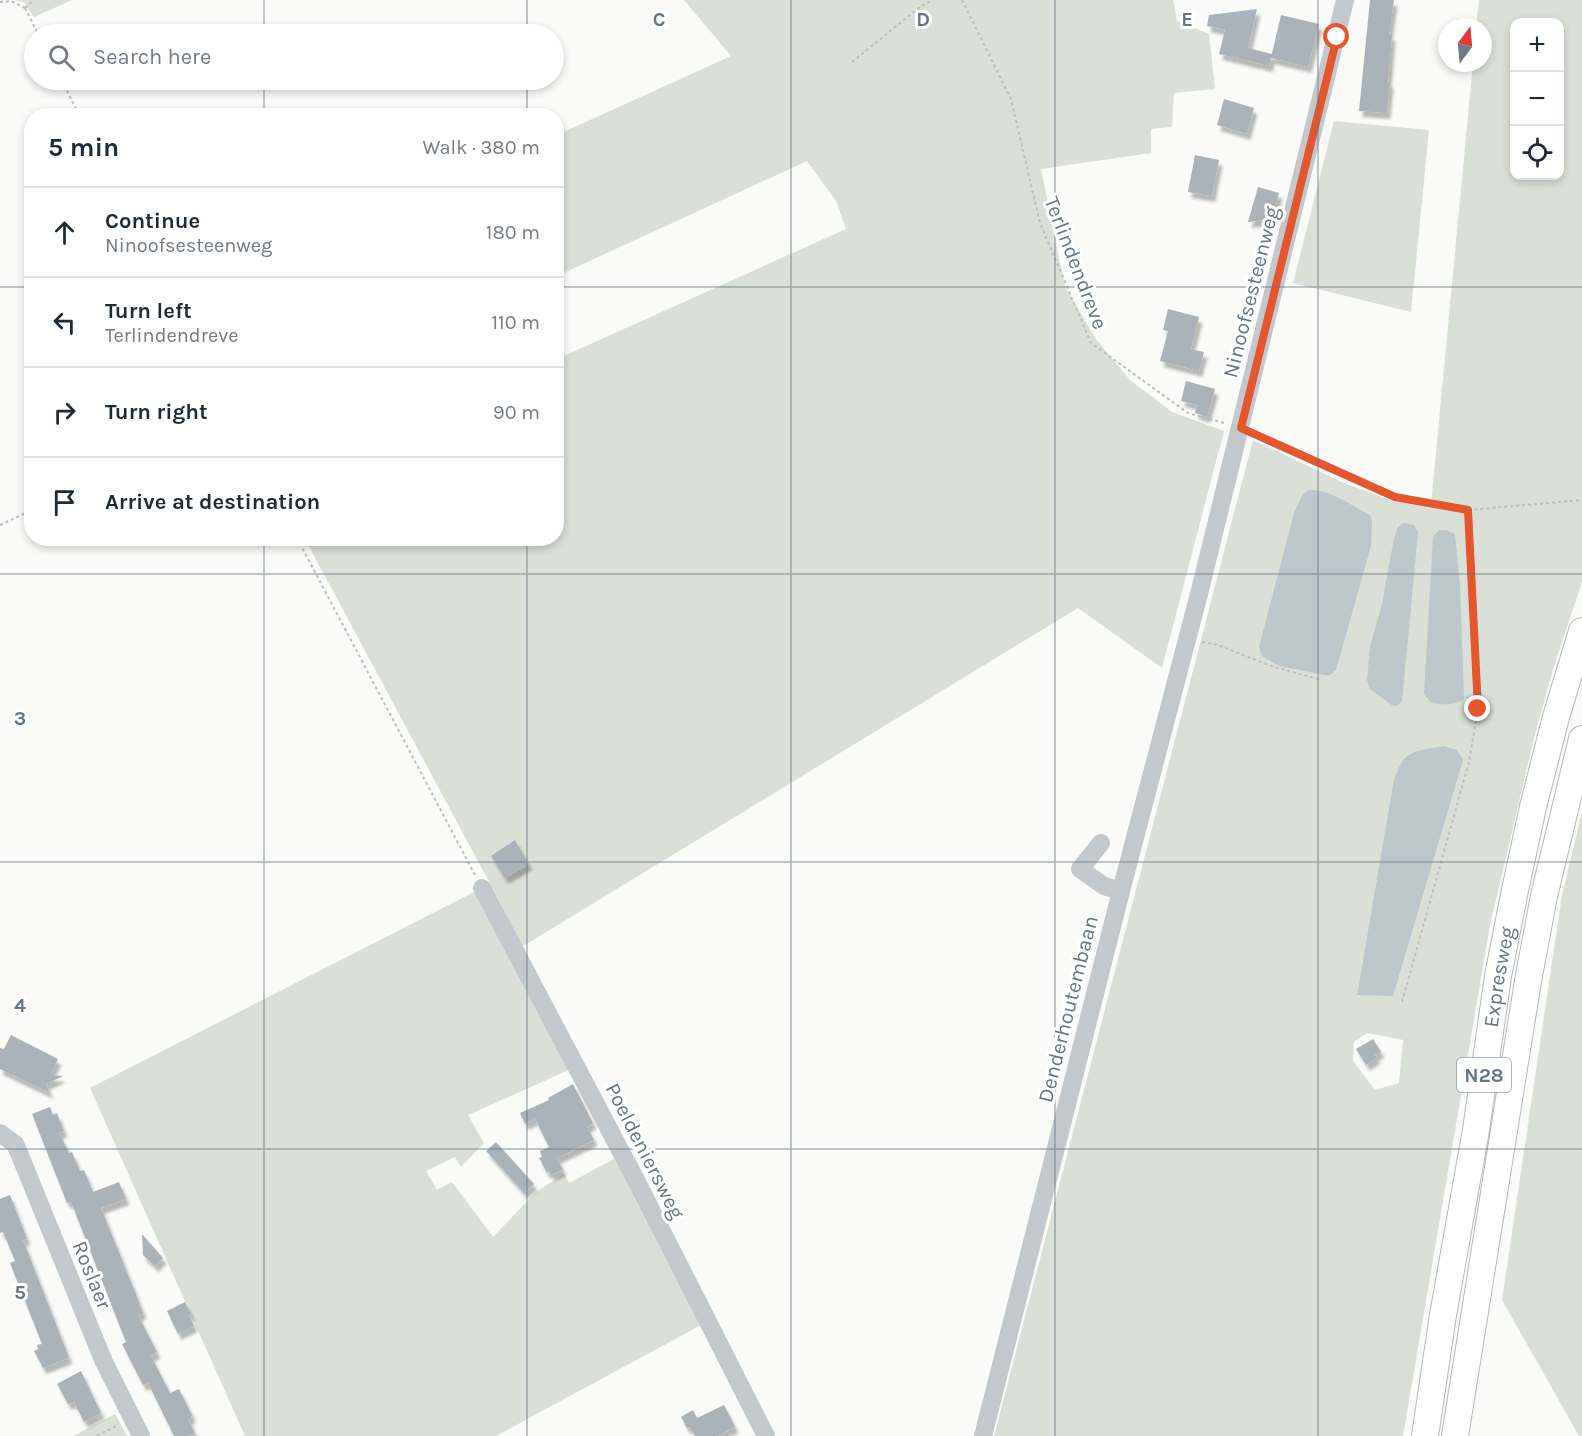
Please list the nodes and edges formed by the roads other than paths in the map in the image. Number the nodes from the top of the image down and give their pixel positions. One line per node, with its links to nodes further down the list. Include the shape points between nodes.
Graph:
1 (1345, 0): 2 (street, Ninoofsesteenweg)
2 (1199, 594): 7 (street, Denderhoutembaan)
3 (1582, 631): 12 (highway, Expresweg / N28, via 1533,807 1498,976)
4 (1582, 739): 13 (highway, Expresweg / N28, via 1528,981)
5 (1101, 843): 7 (street, via 1080,869 1104,886)
6 (482, 888): 10 (street, Poeldeniersweg)
7 (1121, 891): 11 (street, Denderhoutembaan)
8 (0, 1133): 9 (street, Roslaer, via 20,1153 104,1362)
9 (141, 1436)
10 (766, 1436)
11 (982, 1436)
12 (1425, 1436)
13 (1455, 1436)

